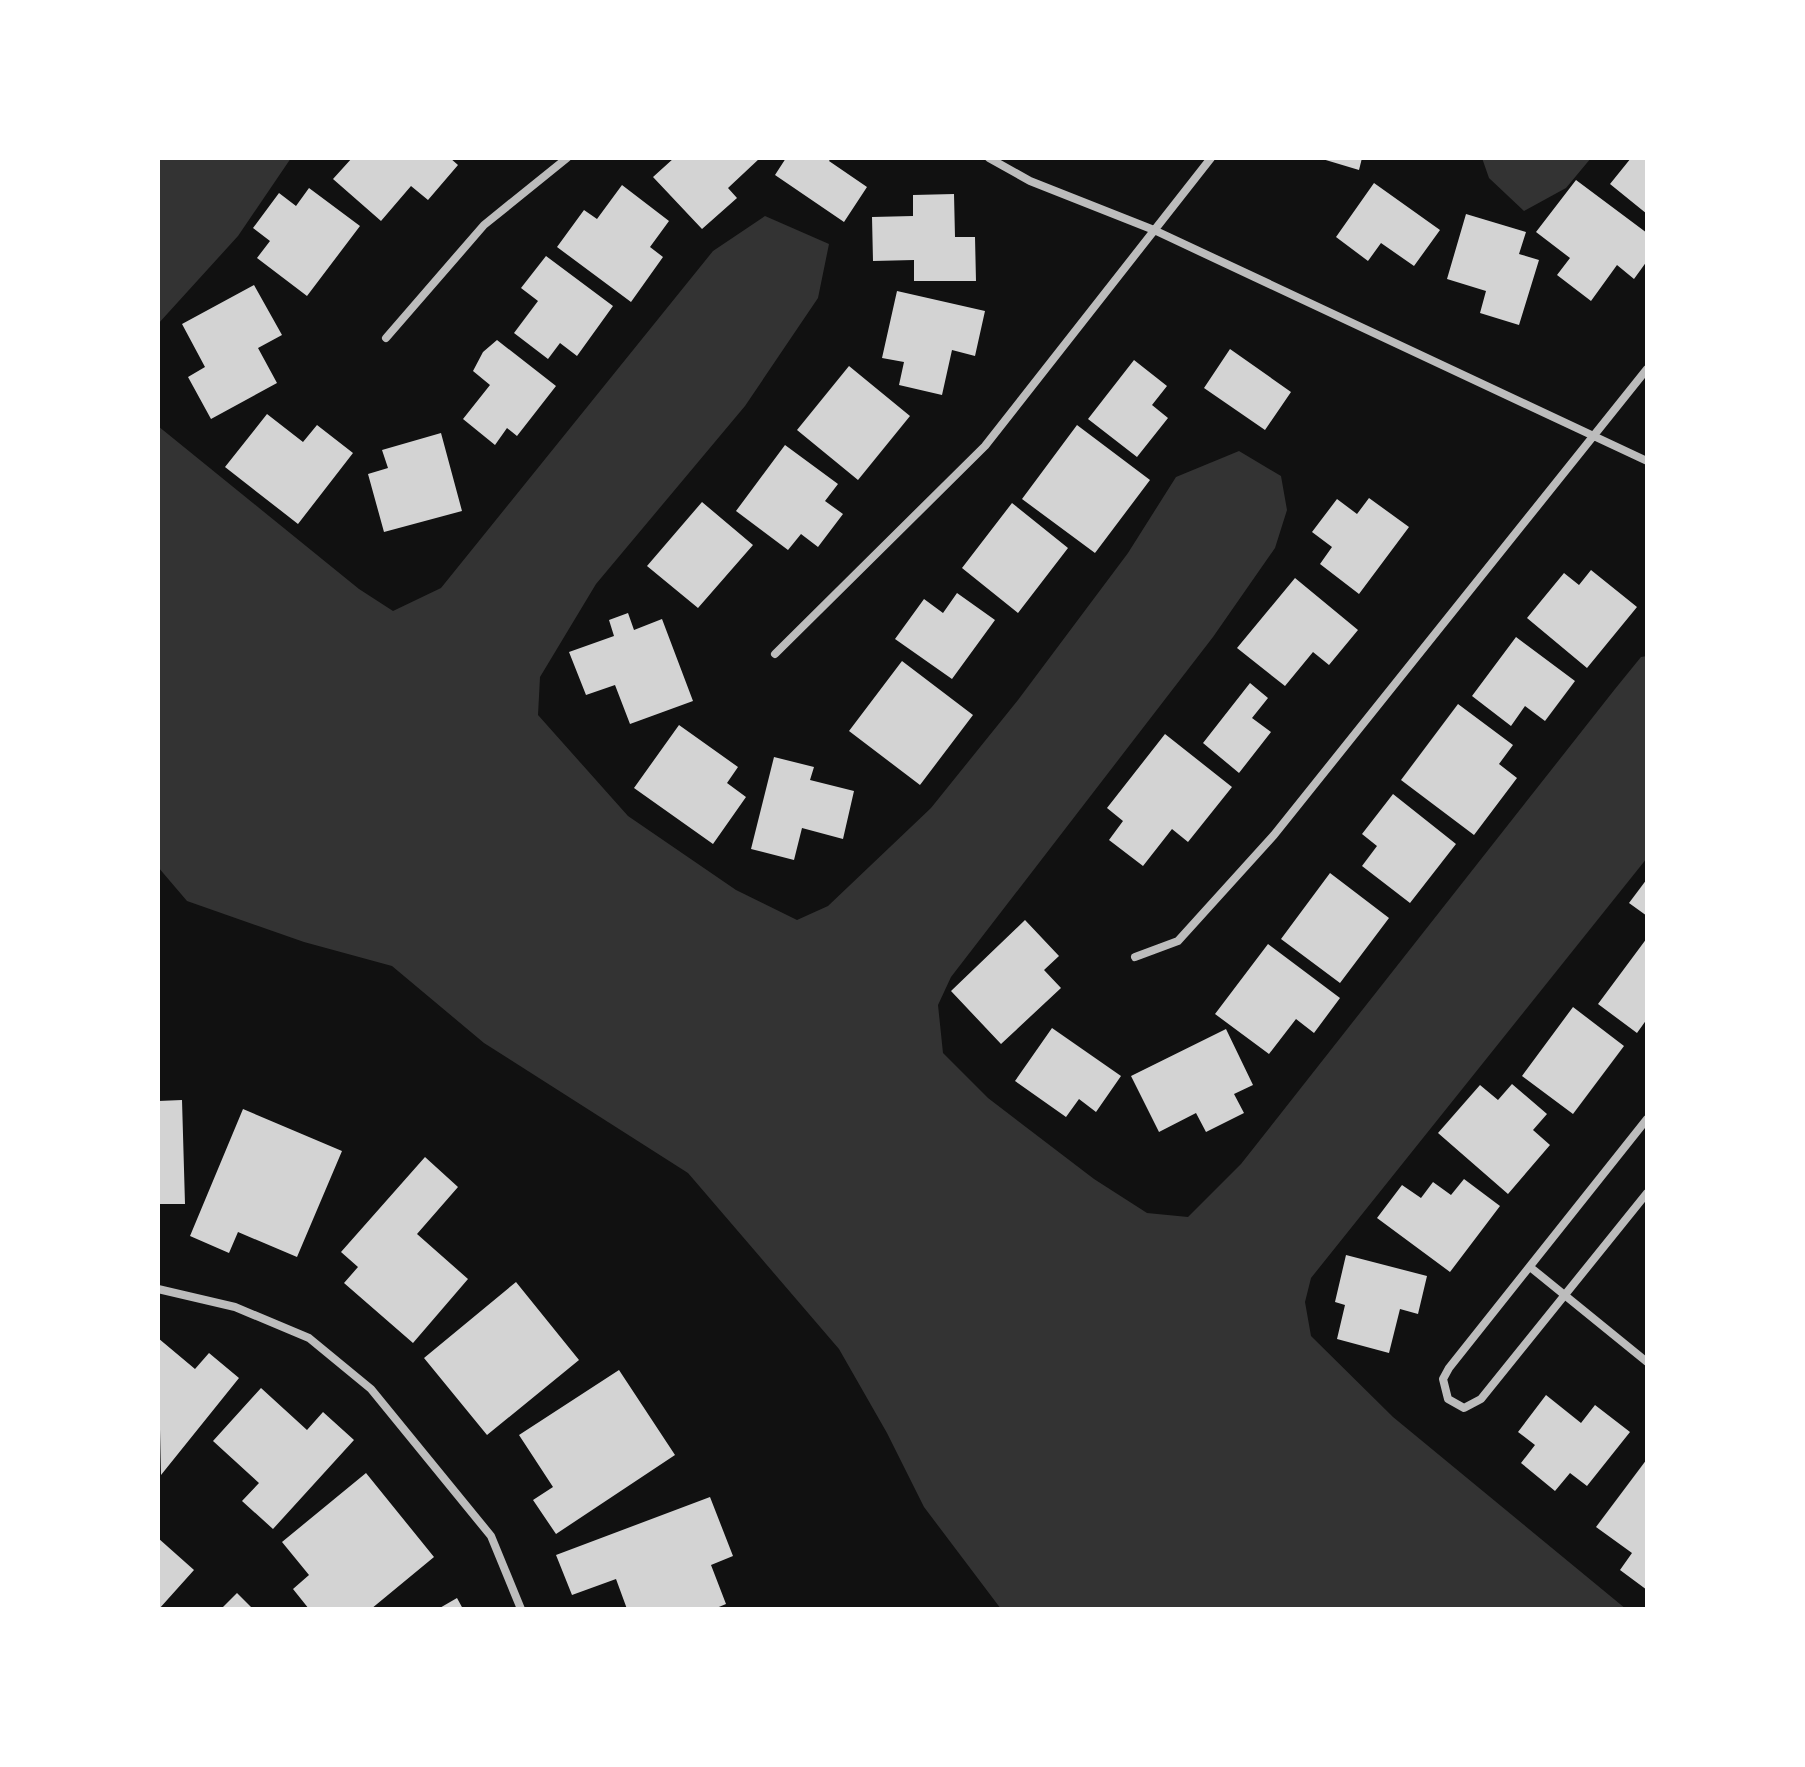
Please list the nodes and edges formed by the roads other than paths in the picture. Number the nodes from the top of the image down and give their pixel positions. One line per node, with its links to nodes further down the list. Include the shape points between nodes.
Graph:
1 (567, 158): 5 (street, via 484,225)
2 (989, 158): 4 (street, via 1030,181)
3 (1211, 158): 4 (street)
4 (1154, 230): 7 (street); 9 (street, via 985,446)
5 (386, 338)
6 (1647, 369): 7 (street)
7 (1594, 437): 8 (street); 10 (street, via 1274,835 1178,941)
8 (1647, 461)
9 (775, 654)
10 (1135, 957)
11 (1647, 1119): 13 (street)
12 (1647, 1193): 15 (street)
13 (1530, 1267): 15 (street); 15 (street, via 1449,1368 1443,1379 1448,1399 1464,1408 1481,1399)
14 (158, 1289): 17 (street, via 235,1307 309,1338 371,1389 491,1536)
15 (1565, 1296): 16 (street)
16 (1647, 1362)
17 (521, 1609)

